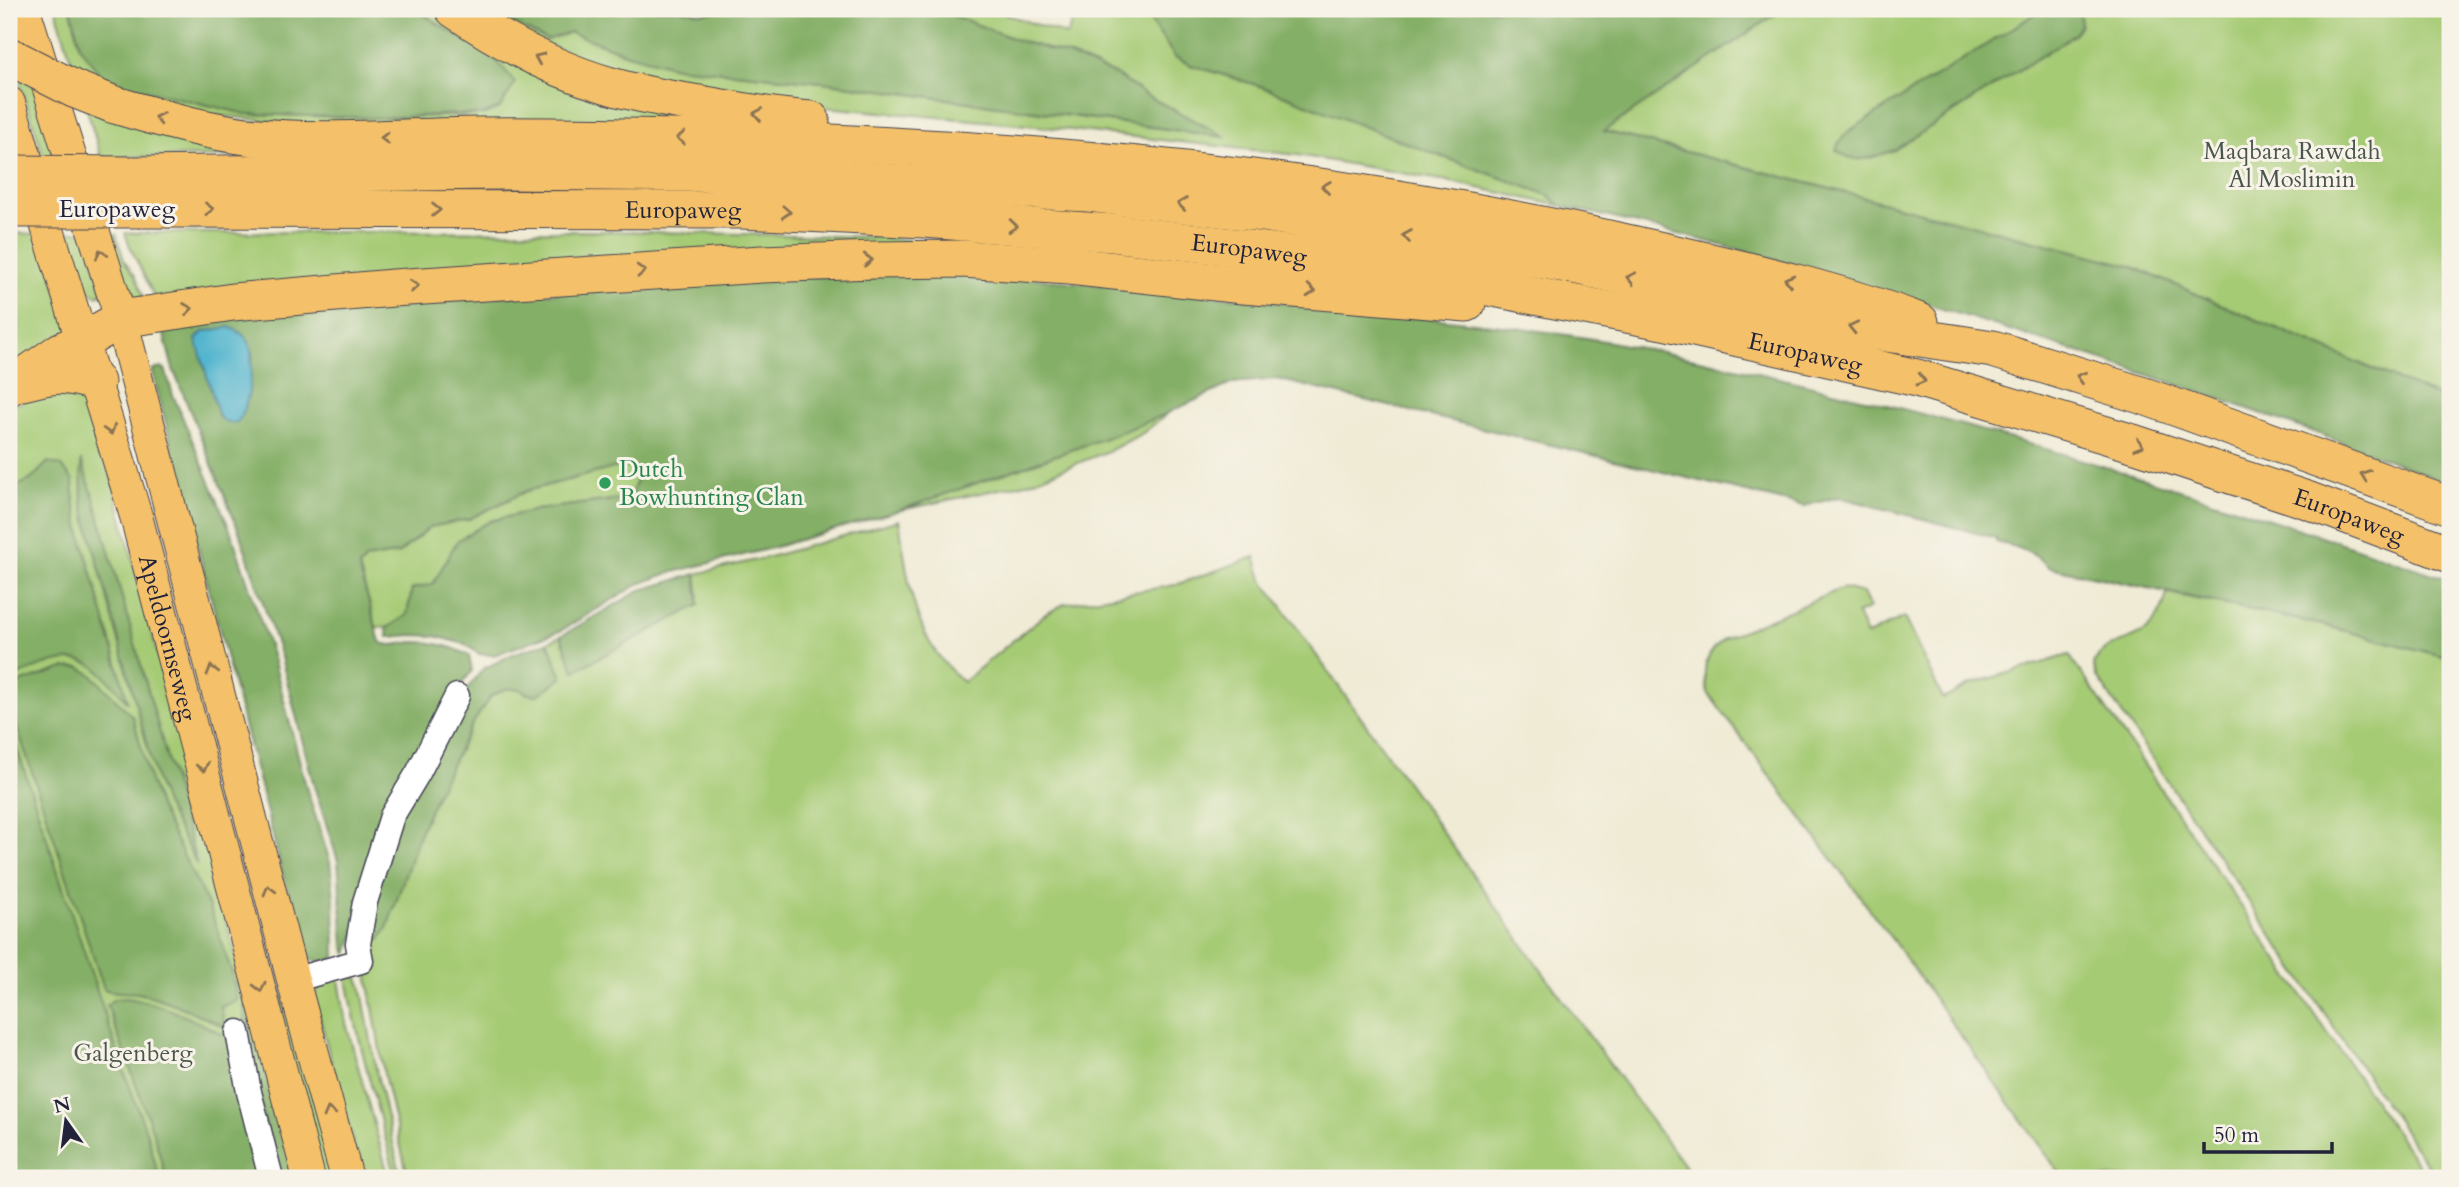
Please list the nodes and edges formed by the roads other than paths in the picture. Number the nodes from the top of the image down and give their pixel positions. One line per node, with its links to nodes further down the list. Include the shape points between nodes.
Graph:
1 (24, 9): 8 (main road, Apeldoornseweg, one-way to 1)
2 (454, 9): 5 (highway, one-way to 2, via 1005,136 773,117 665,99 569,71 526,52)
3 (9, 56): 5 (highway, one-way to 3, bridge, via 874,144 708,139 246,136 112,104)
4 (9, 103): 10 (main road, Apeldoornseweg)
5 (1092, 160): 11 (highway, one-way to 5, via 1788,279 1538,223 1317,186)
6 (9, 174): 11 (highway, Europaweg, one-way to 6, bridge, via 1873,331 1573,265 1453,244 1264,214 1088,193 704,173)
7 (9, 209): 9 (highway, Europaweg, one-way to 9, bridge, via 742,210 924,219 1242,248 1407,271)
8 (121, 319): 9 (highway, one-way to 9, via 233,302 393,288 762,264 962,259); 10 (highway); 17 (main road, Apeldoornseweg, one-way to 8)
9 (1663, 321): 15 (highway, Europaweg, one-way to 15, via 1998,402 2307,500)
10 (83, 341): 12 (main road, Apeldoornseweg); 13 (highway)
11 (1993, 349): 14 (highway, Europaweg, one-way to 11, via 2147,397)
12 (96, 382): 13 (highway, via 66,374); 20 (main road, Apeldoornseweg, one-way to 20, via 169,635)
13 (12, 385)
14 (2450, 506)
15 (2450, 554)
16 (457, 696): 17 (street, via 392,816 365,902 358,944 361,961)
17 (293, 980): 21 (main road, Apeldoornseweg, one-way to 17)
18 (238, 1032): 19 (street)
19 (271, 1178)
20 (309, 1178)
21 (347, 1178)

